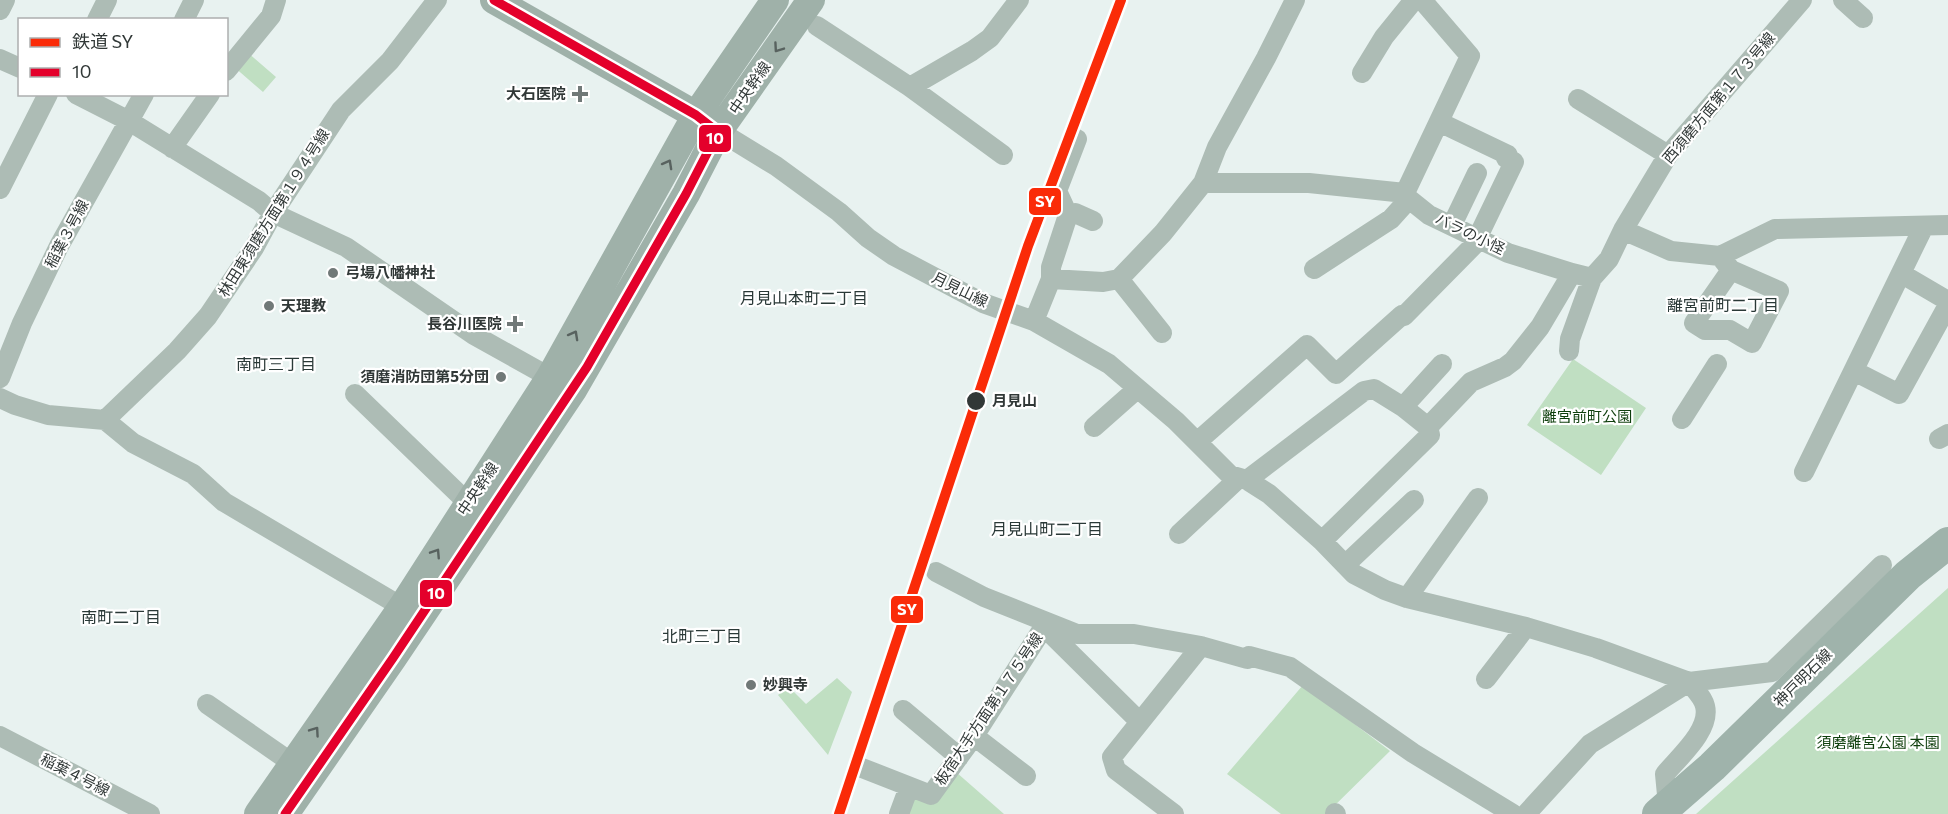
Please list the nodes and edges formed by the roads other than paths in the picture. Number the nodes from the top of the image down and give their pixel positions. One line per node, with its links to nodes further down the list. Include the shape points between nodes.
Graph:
1 (5, 0): 13 (street)
2 (107, 0): 15 (street)
3 (194, 0): 16 (street)
4 (276, 0): 20 (street, via 271,16)
5 (437, 0): 40 (street, 林田東須磨方面第１９４号線, via 390,61 341,110)
6 (494, 0): 28 (street, 月見山線)
7 (775, 0): 28 (street, 中央幹線)
8 (1019, 0): 22 (street, via 990,38)
9 (1295, 0): 37 (street, via 1217,147)
10 (1802, 0): 35 (street, 西須磨方面第１７３号線)
11 (1843, 0): 17 (street)
12 (1422, 1): 21 (street, via 1384,37); 30 (street, via 1470,56)
13 (0, 10)
14 (814, 13): 22 (street); 31 (street, 中央幹線, one-way to 31)
15 (99, 18)
16 (185, 18)
17 (1863, 18)
18 (0, 59): 19 (street)
19 (18, 67)
20 (228, 69)
21 (1362, 73)
22 (910, 87): 34 (street)
23 (47, 96): 38 (street)
24 (80, 96): 29 (street)
25 (143, 96): 29 (street, 稲葉３号線)
26 (209, 96): 33 (street)
27 (1578, 99): 35 (street)
28 (696, 115): 31 (street, 月見山線); 63 (street, 中央幹線, one-way to 28)
29 (129, 121): 33 (street); 62 (street, 稲葉３号線, via 59,246)
30 (1439, 122): 39 (street); 47 (street, via 1508,155 1506,158 1514,162)
31 (718, 132): 55 (street, 月見山線, via 776,166 894,256 983,303); 63 (street, 中央幹線, via 686,195)
32 (1077, 139): 41 (street, via 1057,191)
33 (172, 148): 40 (street)
34 (1003, 155)
35 (1668, 155): 46 (street, 西須磨方面第１７３号線)
36 (1478, 173): 43 (street)
37 (1203, 183): 39 (street, バラの小怪, via 1308,183); 53 (street)
38 (0, 189)
39 (1407, 196): 43 (street, バラの小怪, via 1429,215); 48 (street, via 1391,219)
40 (273, 213): 63 (street, via 346,247 474,335); 70 (street, 林田東須磨方面第１９４号線, via 208,316)
41 (1068, 215): 42 (street, via 1075,213); 52 (street, via 1051,267)
42 (1093, 221)
43 (1452, 225): 47 (street, バラの小怪)
44 (1948, 225): 45 (street)
45 (1924, 226): 46 (street, via 1775,229 1726,263 1671,251); 50 (street)
46 (1623, 230): 51 (street, via 1609,260)
47 (1478, 237): 49 (street, バラの小怪, via 1508,253); 60 (street, via 1404,316)
48 (1314, 270)
49 (1572, 273): 51 (street, バラの小怪); 72 (street, via 1540,327 1513,361 1471,382)
50 (1902, 274): 54 (street); 61 (street)
51 (1592, 278): 57 (street)
52 (1051, 279): 53 (street); 55 (street)
53 (1119, 279): 56 (street)
54 (1948, 303): 61 (street, via 1899,394)
55 (1034, 321): 64 (street, 月見山線, via 1109,364)
56 (1162, 333)
57 (1569, 351)
58 (1442, 364): 68 (street)
59 (1717, 364): 69 (street)
60 (1343, 368): 65 (street); 73 (street, via 1335,374 1307,345)
61 (1854, 371): 74 (street)
62 (0, 378)
63 (562, 383): 78 (street, 中央幹線); 108 (street, 中央幹線, via 393,658)
64 (1137, 389): 71 (street); 73 (street, 月見山線)
65 (1364, 391): 68 (street, via 1374,389); 75 (street)
66 (355, 394): 78 (street)
67 (0, 398): 70 (street, via 48,415)
68 (1403, 408): 72 (street)
69 (1682, 419)
70 (105, 420): 88 (street, via 133,443 194,474 224,502)
71 (1094, 427)
72 (1428, 427): 81 (street, via 1430,435)
73 (1198, 441): 75 (street, 月見山線, via 1230,475)
74 (1804, 472)
75 (1243, 479): 80 (street); 81 (street, 月見山線, via 1269,494)
76 (1478, 498): 87 (street)
77 (1414, 500): 83 (street)
78 (468, 503): 88 (street, 中央幹線, one-way to 78)
79 (1948, 528): 101 (main road, via 1899,562 1782,680)
80 (1179, 534)
81 (1322, 541): 83 (street, 月見山線)
82 (1948, 543): 101 (main road, 神戸明石線, via 1908,574)
83 (1345, 565): 87 (street, 月見山線, via 1368,583)
84 (1882, 565): 93 (street, via 1772,672)
85 (1948, 567): 101 (main road, via 1878,625 1828,674)
86 (936, 572): 89 (street)
87 (1407, 598): 90 (street, 月見山線)
88 (402, 607): 100 (street, 中央幹線, one-way to 88)
89 (1046, 624): 91 (street, via 1077,634 1134,634); 96 (street); 98 (street, 板宿大手方面第１７５号線)
90 (1526, 627): 92 (street); 93 (street, 月見山線)
91 (1201, 646): 96 (street); 111 (street, via 1290,667 1413,753)
92 (1486, 679)
93 (1689, 682): 105 (street, via 1706,708 1704,721 1699,735 1665,774); 112 (street, via 1590,744)
94 (207, 704): 100 (street)
95 (903, 710): 99 (street)
96 (1140, 723): 110 (street, via 1112,757 1116,770)
97 (0, 736): 106 (street, 稲葉４号線)
98 (974, 736): 99 (street, 板宿大手方面第１７５号線); 103 (street)
99 (958, 757): 104 (street, 板宿大手方面第１７５号線, via 931,795)
100 (292, 763): 107 (street, 中央幹線)
101 (1712, 767): 105 (main road, 神戸明石線)
102 (862, 768): 104 (street, 板宿大手方面第１７５号線)
103 (1026, 776)
104 (909, 787): 109 (street)
105 (1663, 810)
106 (150, 814)
107 (258, 814)
108 (285, 814)
109 (899, 814)
110 (1174, 814)
111 (1513, 814)
112 (1526, 814)

